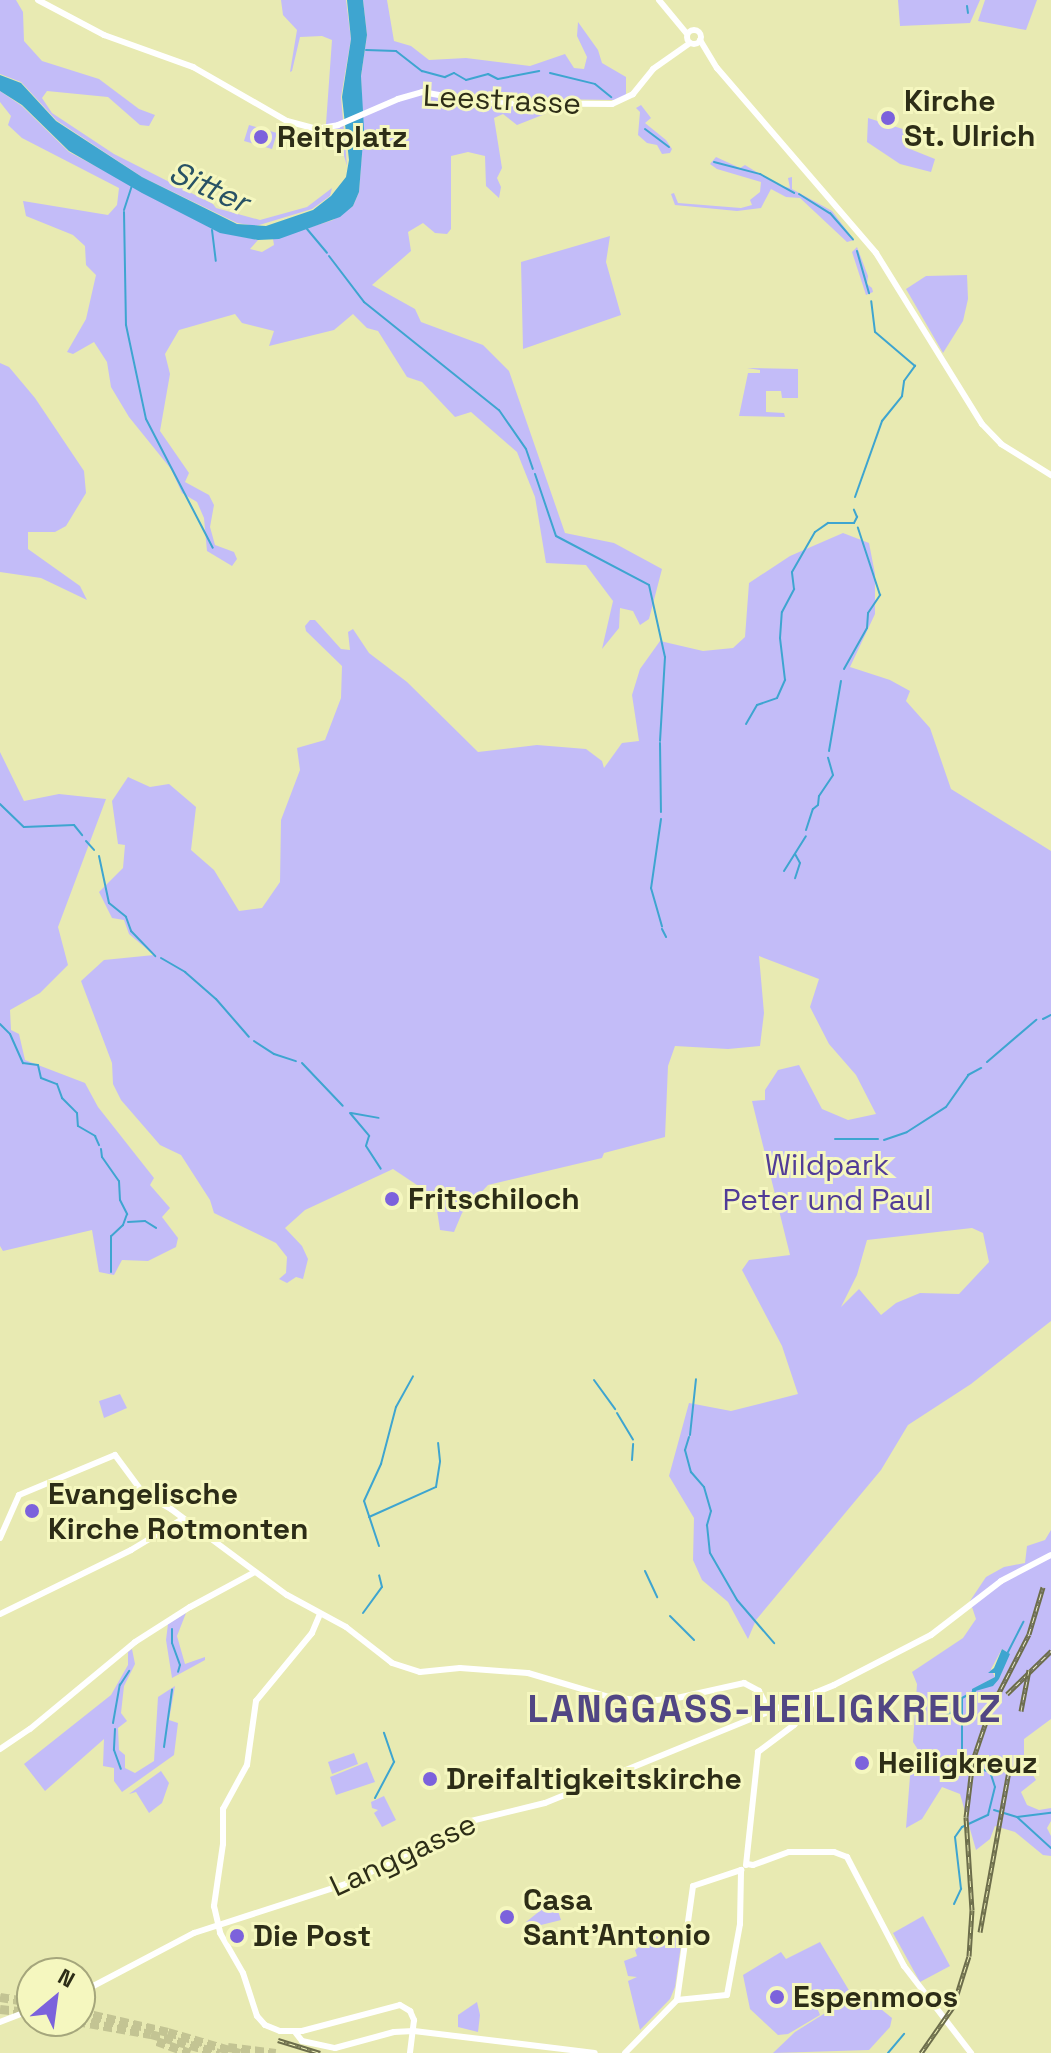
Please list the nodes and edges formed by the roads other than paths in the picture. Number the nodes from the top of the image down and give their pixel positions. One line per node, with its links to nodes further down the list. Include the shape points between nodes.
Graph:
1 (38, 0): 3 (street, Leestrasse, via 96,32 193,67 292,124 310,128 329,128 404,96 432,92 484,103 612,104 633,94 653,69)
2 (659, 0): 3 (street)
3 (692, 38): 4 (street, via 876,253 986,429 1011,452)
4 (1051, 475)
5 (181, 1520): 6 (street, via 135,1486 115,1455 19,1495); 8 (street); 9 (street)
6 (0, 1538)
7 (1051, 1555): 11 (street, Langgasse, via 1021,1570 931,1635)
8 (255, 1572): 10 (street); 15 (street, via 135,1642)
9 (0, 1614)
10 (320, 1614): 13 (street, via 387,1661 420,1672 520,1671 613,1698 647,1701 744,1683 759,1691); 18 (street, via 312,1633 256,1701 247,1765 223,1809 214,1902)
11 (813, 1693): 12 (street, Langgasse); 14 (street)
12 (785, 1705): 13 (street, Langgasse); 14 (street)
13 (769, 1711): 18 (street, Langgasse, via 545,1803 471,1821 349,1883)
14 (803, 1716): 16 (street, via 759,1750)
15 (0, 1749)
16 (747, 1864): 17 (street); 25 (street, via 789,1852 847,1857 904,1966)
17 (741, 1870): 20 (street, via 693,1886); 20 (street, via 740,1924 727,1995)
18 (218, 1925): 19 (street, Langgasse); 21 (street, via 249,1986 259,2019 273,2029)
19 (96, 1984)
20 (677, 2000): 24 (street)
21 (295, 2032): 22 (street, via 405,2007 413,2017); 23 (street, via 302,2041 335,2048 414,2031)
22 (410, 2053)
23 (595, 2053)
24 (625, 2053)
25 (971, 2053)

